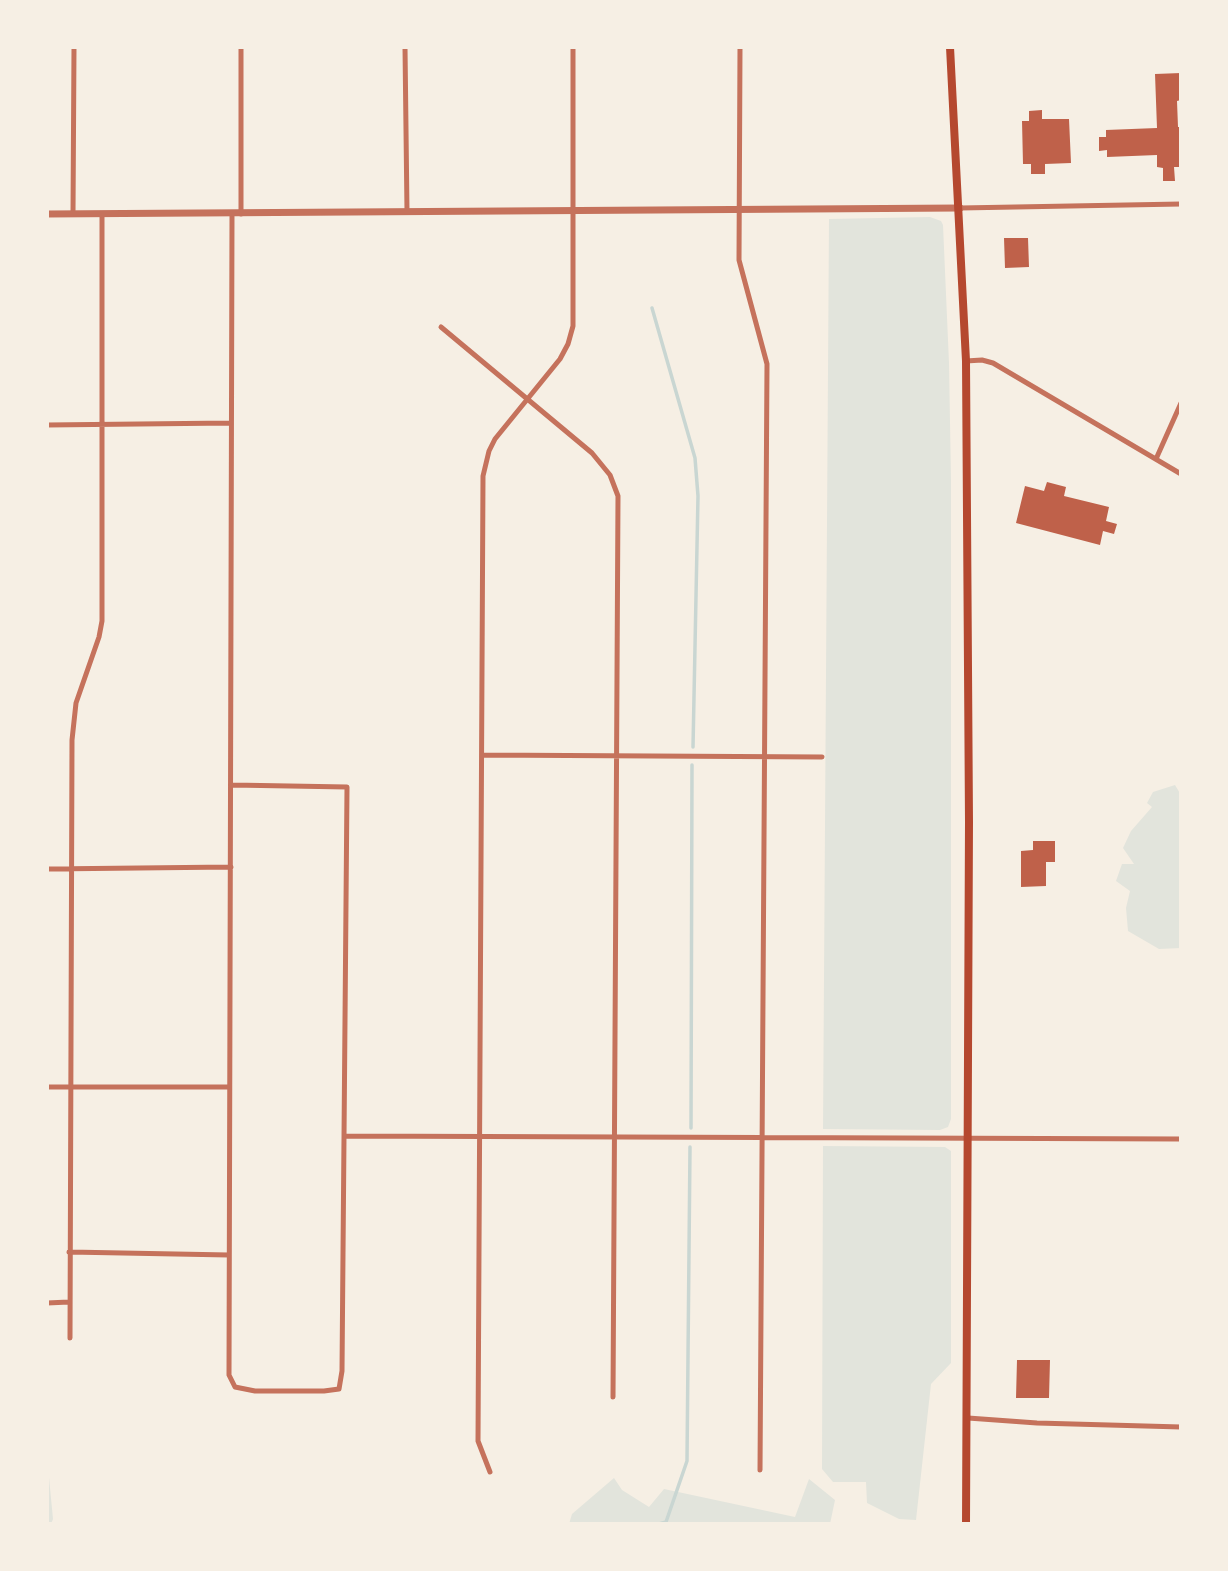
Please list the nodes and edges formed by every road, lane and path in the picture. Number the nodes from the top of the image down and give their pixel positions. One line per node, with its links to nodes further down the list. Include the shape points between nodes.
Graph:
1 (74, 47): 13 (street)
2 (241, 47): 16 (street)
3 (405, 47): 10 (street)
4 (573, 47): 11 (street)
5 (740, 47): 9 (street)
6 (950, 47): 8 (main road)
7 (1181, 204): 8 (street)
8 (960, 208): 9 (street); 18 (main road)
9 (738, 210): 11 (street); 28 (street, via 740,268 767,364)
10 (407, 212): 11 (street); 16 (street)
11 (572, 212): 19 (street, via 573,326 560,359)
12 (47, 214): 13 (street)
13 (73, 214): 14 (street)
14 (102, 214): 15 (street); 22 (street)
15 (232, 214): 16 (street); 21 (street)
16 (242, 214)
17 (441, 327): 19 (street)
18 (966, 361): 24 (street, via 993,363); 41 (main road)
19 (527, 398): 26 (street, via 495,439 483,476); 27 (street, via 603,464 618,496)
20 (1181, 403): 24 (street)
21 (231, 423): 22 (street); 30 (street)
22 (102, 424): 23 (street); 33 (street, via 102,621 73,720)
23 (47, 425)
24 (1156, 459): 25 (street)
25 (1181, 474)
26 (482, 755): 27 (street); 37 (street)
27 (617, 756): 28 (street); 39 (street)
28 (764, 757): 29 (street); 40 (street)
29 (822, 757)
30 (232, 785): 31 (street); 38 (street, via 346,787)
31 (231, 867): 33 (street); 36 (street)
32 (47, 869): 33 (street)
33 (72, 869): 35 (street)
34 (47, 1087): 35 (street)
35 (71, 1087): 36 (street); 43 (street)
36 (228, 1087): 44 (street)
37 (480, 1135): 38 (street); 39 (street); 52 (street, via 478,1441)
38 (344, 1136): 44 (street, via 339,1389 255,1391 235,1387 229,1376)
39 (615, 1137): 40 (street); 48 (street)
40 (762, 1138): 41 (street); 51 (street)
41 (967, 1139): 42 (street); 49 (main road)
42 (1181, 1139)
43 (69, 1252): 44 (street); 46 (street)
44 (229, 1255)
45 (47, 1303): 46 (street)
46 (69, 1303): 47 (street)
47 (70, 1338)
48 (613, 1397)
49 (968, 1418): 50 (street); 53 (main road)
50 (1181, 1427)
51 (760, 1470)
52 (490, 1472)
53 (966, 1524)

